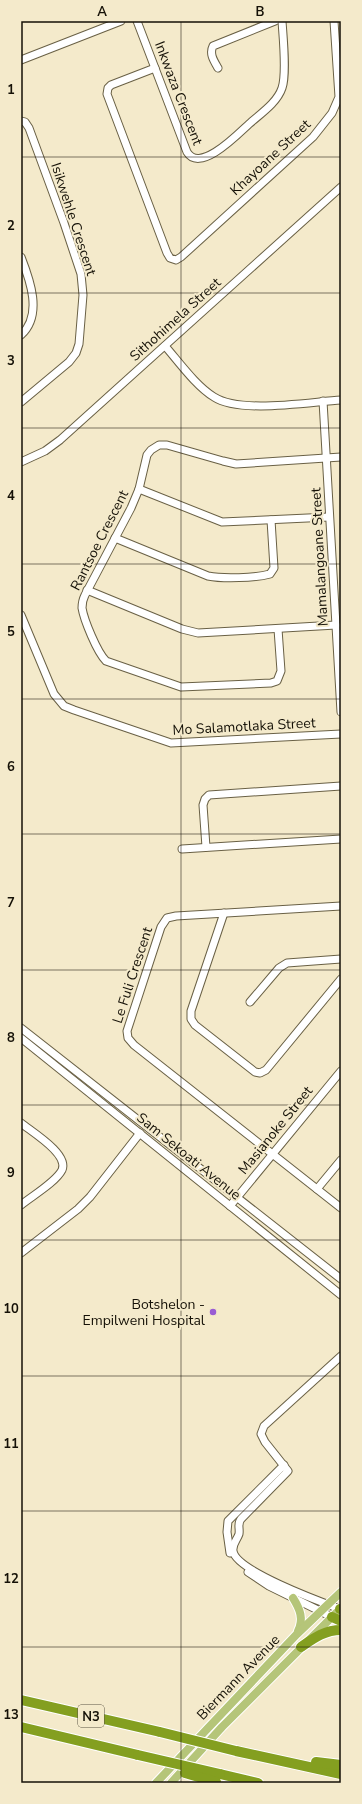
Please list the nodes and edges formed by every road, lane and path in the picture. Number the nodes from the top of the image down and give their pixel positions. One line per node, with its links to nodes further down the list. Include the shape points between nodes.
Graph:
1 (121, 21): 6 (street)
2 (137, 21): 7 (street, Inkwaza Crescent)
3 (275, 21): 8 (street, via 214,45 211,52)
4 (282, 21): 7 (street, Inkwaza Crescent, via 284,78 280,94 221,149 210,155 198,158 188,154)
5 (334, 21): 7 (street, Khayoane Street, via 339,97 329,117 313,137 176,260 170,258 107,94 111,85)
6 (21, 60)
7 (155, 68)
8 (218, 68)
9 (21, 121): 16 (street, Isikwehle Crescent, via 29,128 64,223 81,274 83,295 76,353)
10 (341, 187): 13 (street, Sithohimela Street)
11 (21, 257): 12 (street, via 33,291 30,321)
12 (21, 335)
13 (165, 346): 15 (street, via 204,389 214,398 227,403 243,406); 19 (street, Sithohimela Street, via 55,445)
14 (341, 400): 15 (street)
15 (323, 401): 18 (street, Mamalangoane Street)
16 (21, 402)
17 (341, 457): 18 (street, Rantsoe Crescent)
18 (326, 458): 20 (street, Rantsoe Crescent, via 236,464 162,445 152,449 147,455); 21 (street, Mamalangoane Street)
19 (21, 462)
20 (138, 489): 22 (street, via 219,522); 23 (street, Rantsoe Crescent)
21 (329, 517): 22 (street); 26 (street, Mamalangoane Street)
22 (271, 520): 23 (street, via 274,568 270,574 259,576 208,576)
23 (115, 538): 24 (street, Rantsoe Crescent)
24 (87, 590): 27 (street, via 192,632); 27 (street, Rantsoe Crescent, via 82,609 103,657 112,664 181,687 277,681 281,671)
25 (21, 616): 30 (street, Mo Salamotlaka Street, via 54,694 64,706 74,710 171,743)
26 (336, 625): 27 (street); 28 (street, Mamalangoane Street)
27 (278, 629)
28 (340, 679): 29 (street, Mamalangoane Street)
29 (341, 712)
30 (341, 734)
31 (341, 786): 33 (street, via 209,795 203,805)
32 (341, 839): 33 (street)
33 (206, 847): 34 (street)
34 (182, 849)
35 (341, 906): 36 (street, Le Fuli Crescent)
36 (224, 913): 38 (street, via 191,1011 191,1019 195,1025 255,1072 263,1072 269,1067); 45 (street, Le Fuli Crescent, via 171,916 165,920 127,1026 127,1034 134,1045)
37 (341, 959): 39 (street, via 287,963 279,968)
38 (341, 979)
39 (250, 1002)
40 (21, 1028): 48 (street, Sam Sekoati Avenue)
41 (21, 1038): 44 (street, Sam Sekoati Avenue)
42 (341, 1070): 45 (street, Masianoke Street)
43 (23, 1128): 49 (street, via 58,1153 63,1166 58,1175)
44 (140, 1133): 50 (street, Sam Sekoati Avenue); 52 (street, via 90,1197)
45 (273, 1153): 47 (street, Le Fuli Crescent); 48 (street, Masianoke Street)
46 (341, 1160): 47 (street)
47 (317, 1189): 51 (street, Le Fuli Crescent)
48 (237, 1198): 50 (street, Masianoke Street); 53 (street, Sam Sekoati Avenue)
49 (21, 1205)
50 (230, 1206): 54 (street, Sam Sekoati Avenue)
51 (341, 1208)
52 (21, 1253)
53 (341, 1279)
54 (341, 1295)
55 (341, 1356): 56 (street, via 261,1431 262,1437)
56 (286, 1468): 58 (street, via 230,1518 227,1532 230,1554 235,1562 264,1583); 59 (street, via 239,1522 239,1531 233,1546 234,1553 262,1575)
57 (341, 1592): 59 (main road, Biermann Avenue)
58 (293, 1598): 61 (street); 64 (main road, via 299,1606 302,1620)
59 (327, 1604): 60 (street); 61 (main road, Biermann Avenue)
60 (341, 1608): 62 (main road, Biermann Avenue)
61 (321, 1611): 62 (street); 64 (main road, Biermann Avenue)
62 (337, 1619): 65 (main road, Biermann Avenue)
63 (341, 1630): 65 (highway, via 320,1634)
64 (297, 1634): 72 (main road, Biermann Avenue)
65 (301, 1647): 73 (main road, Biermann Avenue)
66 (21, 1700): 68 (highway, N3, bridge)
67 (21, 1727): 71 (highway, N3, bridge)
68 (251, 1753): 69 (highway); 70 (highway, N3)
69 (341, 1765)
70 (341, 1774)
71 (219, 1780): 74 (highway, N3)
72 (156, 1783)
73 (171, 1783)
74 (258, 1783)

